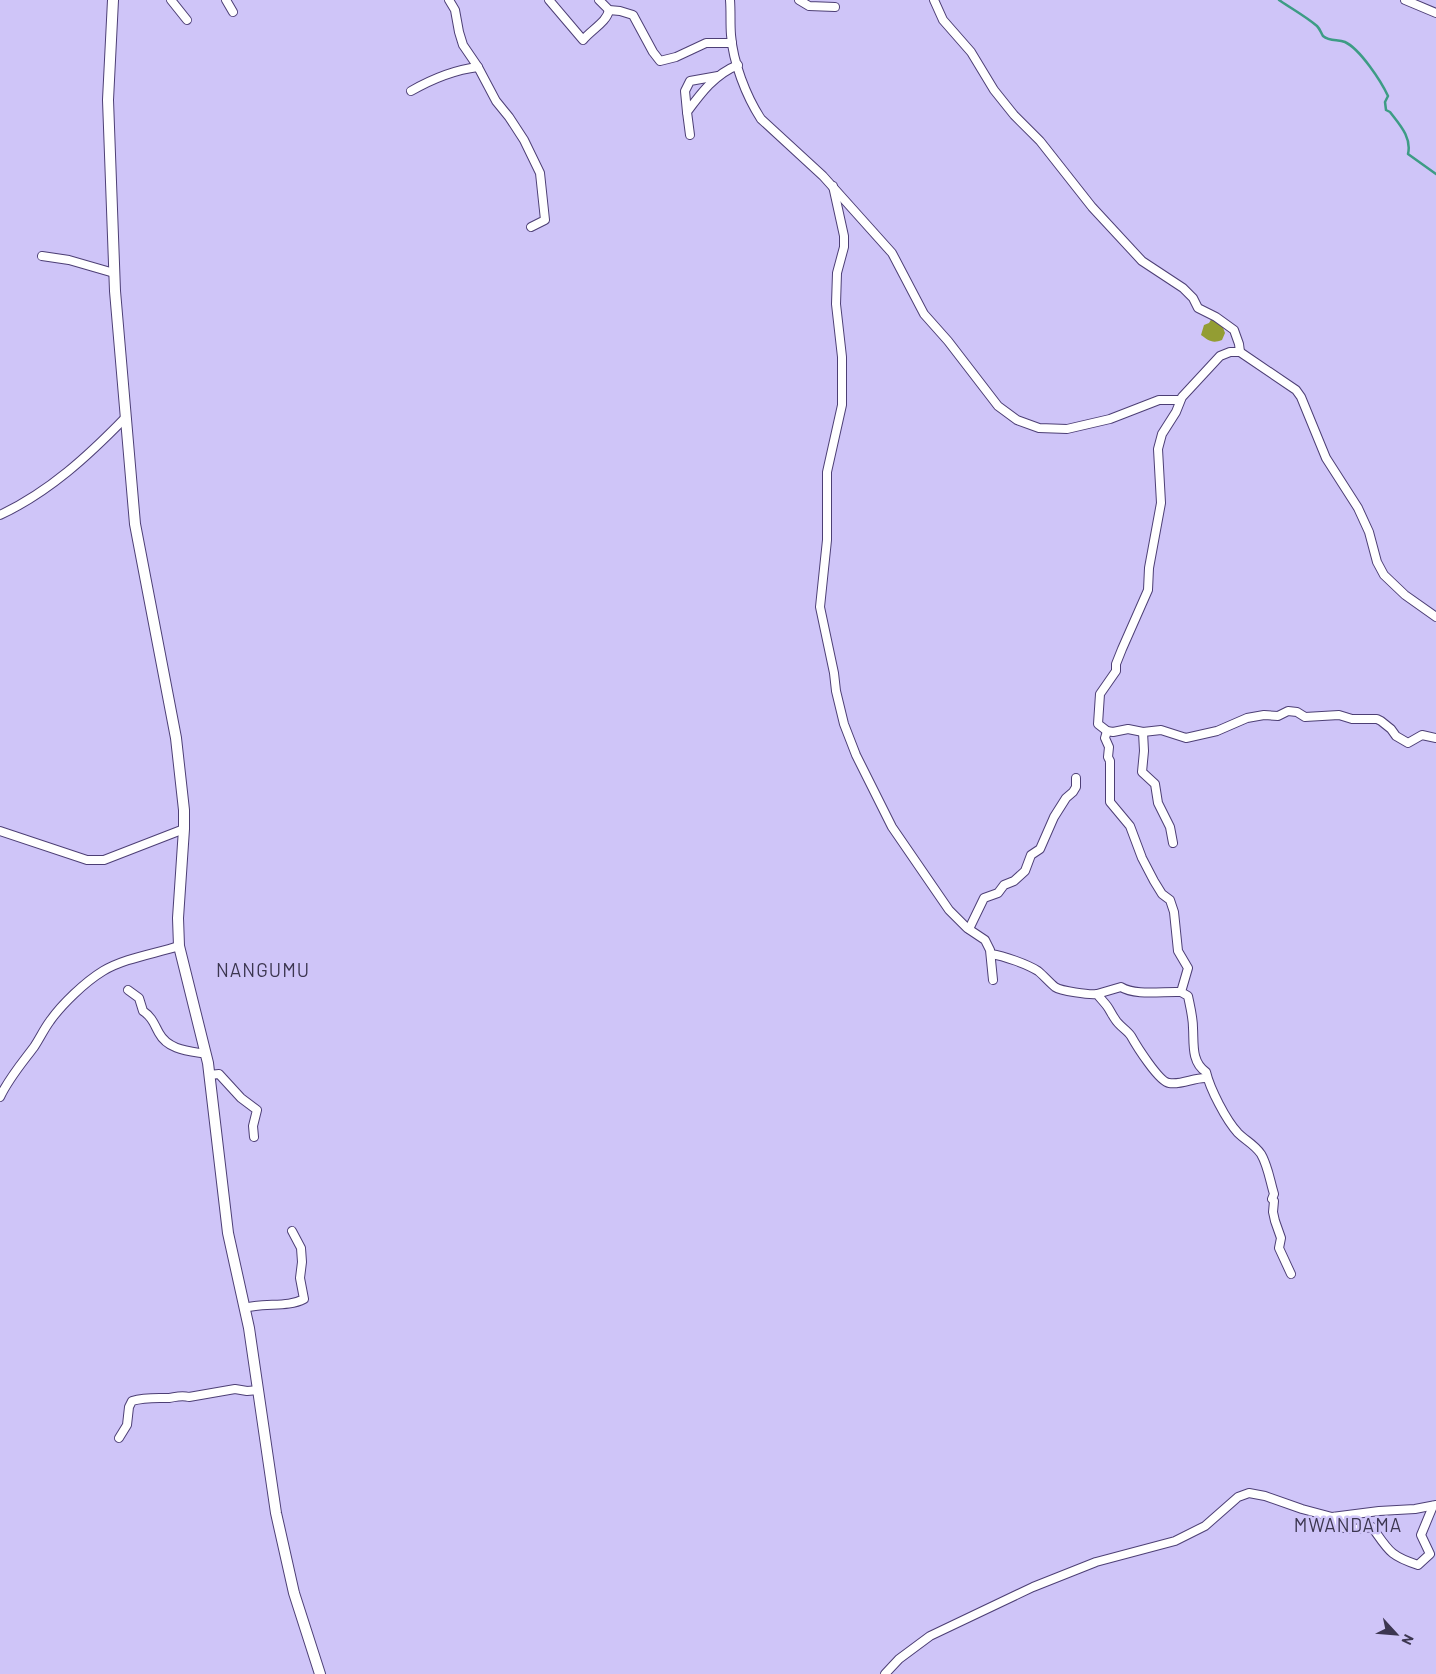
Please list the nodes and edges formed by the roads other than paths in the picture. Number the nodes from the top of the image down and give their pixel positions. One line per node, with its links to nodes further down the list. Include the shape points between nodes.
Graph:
1 (113, 0): 26 (street, via 108,100)
2 (172, 0): 15 (street)
3 (226, 0): 13 (street)
4 (449, 0): 18 (street, via 455,10 463,45)
5 (549, 0): 12 (street, via 583,40 603,23)
6 (600, 0): 12 (street)
7 (730, 0): 16 (street)
8 (799, 0): 11 (street, via 809,6)
9 (934, 0): 27 (street, via 943,20 971,52 994,90 1040,141 1092,207 1142,261 1183,288 1198,308 1234,330)
10 (1405, 0): 14 (street)
11 (835, 7)
12 (608, 10): 16 (street, via 632,15 660,61 706,43)
13 (234, 12)
14 (1436, 14)
15 (187, 20)
16 (732, 43): 17 (street)
17 (738, 65): 19 (street); 23 (street, via 748,96 761,119)
18 (478, 67): 20 (street, via 436,77); 24 (street, via 496,101 524,140 540,173 546,220)
19 (720, 75): 21 (street, via 703,90); 21 (street, via 690,81 685,91)
20 (411, 92)
21 (687, 112): 22 (street)
22 (690, 135)
23 (832, 186): 28 (street, via 892,253 924,314 998,406 1017,420 1039,428 1067,429 1110,419 1159,400); 39 (street, via 844,236 837,273 836,304 842,357 842,405 827,472 821,617 844,724 856,755 892,827 949,910)
24 (531, 227)
25 (42, 256): 26 (street)
26 (114, 273): 29 (street)
27 (1240, 352): 28 (street, via 1220,356); 31 (street, via 1289,384 1301,398 1326,458 1358,508 1384,575)
28 (1179, 400): 32 (street, via 1176,412 1159,441 1161,503 1148,590 1124,643 1116,671 1100,694 1098,724)
29 (125, 418): 30 (street, via 62,477); 36 (street, via 135,524 176,738)
30 (0, 515)
31 (1436, 617)
32 (1107, 731): 33 (street, via 1128,729); 44 (street, via 1110,802 1130,826 1154,881 1170,900 1178,951 1188,968)
33 (1142, 732): 34 (street, via 1161,730 1186,738 1210,733 1247,718 1297,712 1305,717 1339,715 1381,720 1408,743 1422,735); 38 (street, via 1142,772 1155,784 1158,803 1169,824)
34 (1436, 738)
35 (1076, 778): 39 (street, via 1076,787 1054,817 1040,849 1031,855 1025,871 998,893 984,898)
36 (184, 829): 37 (street, via 96,861); 40 (street)
37 (0, 831)
38 (1173, 843)
39 (969, 929): 41 (street, via 986,940)
40 (179, 946): 46 (street); 49 (street, via 124,962 86,983 49,1021)
41 (991, 954): 42 (street); 45 (street, via 1038,971 1058,988 1079,994)
42 (993, 980)
43 (128, 990): 46 (street, via 140,998 143,1011 169,1046)
44 (1181, 992): 45 (street, via 1138,992 1121,987); 48 (street, via 1188,996 1195,1055)
45 (1097, 994): 48 (street, via 1165,1082 1181,1084)
46 (206, 1054): 47 (street)
47 (209, 1075): 50 (street, via 219,1074 257,1110); 53 (street, via 228,1230)
48 (1208, 1078): 52 (street, via 1238,1133 1251,1142 1265,1162 1274,1194 1273,1212 1281,1238 1279,1248)
49 (0, 1097)
50 (254, 1136)
51 (292, 1232): 53 (street, via 301,1248 300,1278 304,1299 295,1304)
52 (1291, 1274)
53 (245, 1308): 54 (street)
54 (258, 1390): 55 (street, via 235,1389 189,1397 132,1401 128,1425); 58 (street, via 286,1558)
55 (119, 1438)
56 (1435, 1505): 57 (street); 57 (street, via 1421,1535 1430,1554 1418,1564 1400,1559 1388,1550 1372,1527 1338,1527)
57 (1334, 1517): 59 (street, via 1249,1493 1238,1497 1205,1526 1175,1541 1096,1562 1033,1587 930,1636)
58 (320, 1674)
59 (885, 1674)

